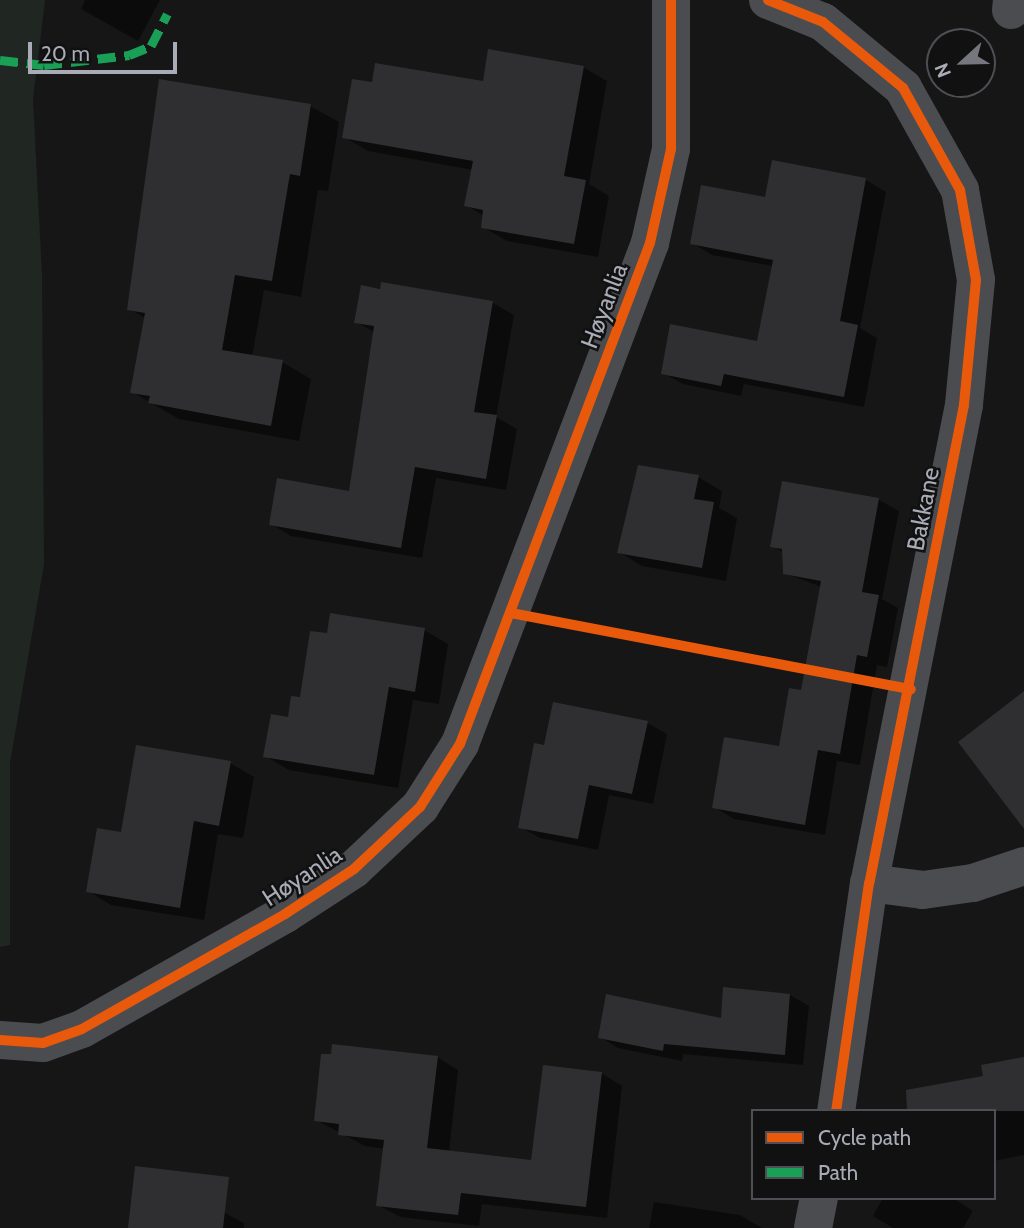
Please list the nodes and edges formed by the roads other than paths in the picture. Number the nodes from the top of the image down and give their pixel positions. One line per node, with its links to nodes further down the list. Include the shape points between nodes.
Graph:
1 (671, 0): 5 (street, Høyanlia, via 671,149 650,243 460,744 420,807 354,869 82,1029 43,1043)
2 (768, 0): 4 (street, Bakkane, via 823,22 903,88 960,190 974,255 964,405)
3 (1024, 866): 4 (street, via 973,883 923,890)
4 (869, 883): 6 (street, Bakkane)
5 (0, 1040)
6 (836, 1109)
7 (819, 1200): 8 (street)
8 (813, 1228)

